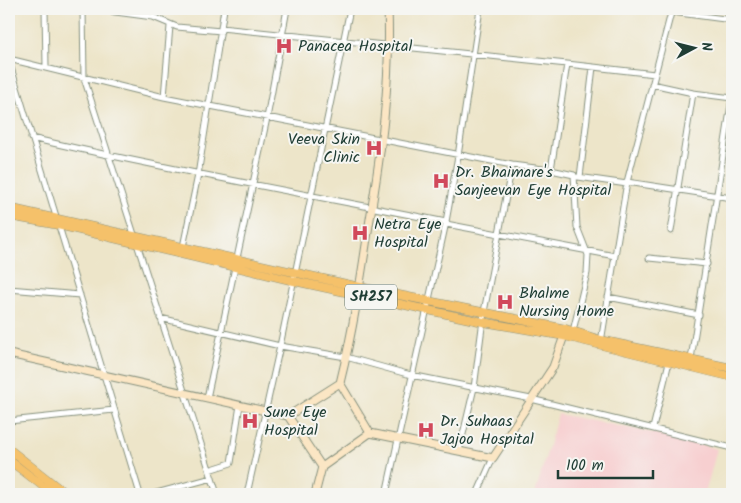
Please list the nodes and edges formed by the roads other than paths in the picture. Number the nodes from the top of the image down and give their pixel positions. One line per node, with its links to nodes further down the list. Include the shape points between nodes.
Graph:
1 (45, 9): 20 (street)
2 (82, 9): 23 (street)
3 (93, 9): 12 (street, via 153,17)
4 (224, 9): 13 (street)
5 (287, 9): 14 (street)
6 (350, 9): 15 (street)
7 (388, 9): 16 (street)
8 (480, 9): 17 (street)
9 (649, 9): 10 (street)
10 (672, 10): 11 (street); 22 (street)
11 (732, 20)
12 (170, 26): 13 (street); 26 (street)
13 (221, 30): 14 (street); 28 (street)
14 (283, 34): 15 (street); 29 (street)
15 (343, 41): 16 (street); 30 (street)
16 (390, 46): 17 (street); 32 (street)
17 (474, 53): 19 (street); 34 (street)
18 (9, 60): 20 (street); 31 (street)
19 (567, 64): 21 (street); 36 (street)
20 (46, 67): 23 (street)
21 (593, 67): 22 (street); 39 (street)
22 (655, 74): 24 (street)
23 (84, 78): 26 (street); 33 (street)
24 (652, 84): 25 (street); 40 (street)
25 (693, 93): 27 (street); 42 (street)
26 (164, 97): 28 (street)
27 (732, 98): 44 (street)
28 (208, 106): 29 (street); 37 (street)
29 (267, 118): 30 (street); 41 (street)
30 (325, 130): 32 (street); 43 (street)
31 (30, 138): 33 (street); 49 (street)
32 (383, 141): 34 (street); 46 (street)
33 (109, 156): 37 (street); 53 (street)
34 (458, 156): 35 (street); 50 (street)
35 (512, 165): 36 (street); 52 (street)
36 (551, 170): 38 (street)
37 (198, 175): 41 (street); 54 (street)
38 (574, 177): 39 (street); 55 (street, via 577,228)
39 (580, 178): 40 (street)
40 (627, 183): 42 (street); 56 (street)
41 (253, 185): 43 (street); 58 (street)
42 (678, 190): 44 (street); 51 (street)
43 (312, 196): 46 (street); 60 (street)
44 (717, 197): 45 (street); 59 (street)
45 (732, 198)
46 (372, 206): 50 (street); 62 (street)
47 (9, 208): 49 (main road, SH257)
48 (9, 216): 49 (main road, SH257)
49 (57, 222): 53 (main road, SH257); 63 (street)
50 (446, 223): 52 (street); 65 (street)
51 (671, 231)
52 (500, 234): 55 (street); 66 (street)
53 (135, 240): 54 (main road, SH257); 58 (main road, SH257); 68 (street)
54 (184, 247): 58 (main road, SH257)
55 (586, 251): 56 (street); 70 (street, via 587,273)
56 (615, 256): 64 (street)
57 (649, 258): 59 (street)
58 (235, 263): 60 (main road, SH257); 71 (street)
59 (707, 264): 67 (street)
60 (295, 277): 62 (main road, SH257); 74 (street)
61 (9, 289): 63 (street)
62 (359, 291): 65 (main road, SH257); 76 (street)
63 (80, 295): 80 (street)
64 (608, 297): 67 (street); 73 (street)
65 (429, 305): 66 (main road, SH257); 69 (main road, SH257); 81 (street)
66 (484, 312): 69 (street); 70 (main road, SH257)
67 (699, 315): 77 (street)
68 (160, 318): 71 (street); 85 (street)
69 (483, 322): 72 (main road, SH257); 84 (street)
70 (573, 331): 73 (main road, SH257)
71 (221, 332): 74 (street); 86 (street)
72 (564, 336): 73 (main road, SH257); 87 (street, via 553,367)
73 (601, 342): 77 (main road, SH257); 78 (main road, SH257)
74 (280, 346): 76 (street); 90 (street)
75 (9, 354): 80 (street)
76 (346, 357): 81 (street); 83 (street)
77 (691, 359): 79 (main road, SH257)
78 (669, 362): 82 (main road, SH257); 93 (street)
79 (732, 368)
80 (105, 375): 85 (street); 89 (street)
81 (412, 375): 84 (street); 95 (street)
82 (732, 377)
83 (340, 383): 91 (street); 94 (street)
84 (474, 388): 87 (street); 98 (street)
85 (184, 393): 86 (street); 102 (street)
86 (207, 398): 88 (street)
87 (531, 399): 93 (street); 99 (street)
88 (240, 405): 90 (street); 102 (street, via 230,463)
89 (114, 410): 92 (street); 106 (street)
90 (265, 411): 91 (street); 109 (street)
91 (288, 416): 101 (street)
92 (9, 421)
93 (653, 428): 96 (street)
94 (370, 433): 95 (street); 101 (street)
95 (400, 438): 98 (street); 111 (street)
96 (732, 448)
97 (9, 449): 105 (main road)
98 (459, 451): 99 (street)
99 (493, 458): 112 (street)
100 (9, 460): 104 (main road)
101 (322, 467): 110 (street)
102 (209, 470): 103 (street)
103 (212, 478): 107 (street); 108 (street)
104 (53, 494)
105 (66, 494)
106 (140, 494)
107 (153, 494)
108 (217, 494)
109 (248, 494)
110 (315, 494)
111 (386, 494)
112 (477, 494)

